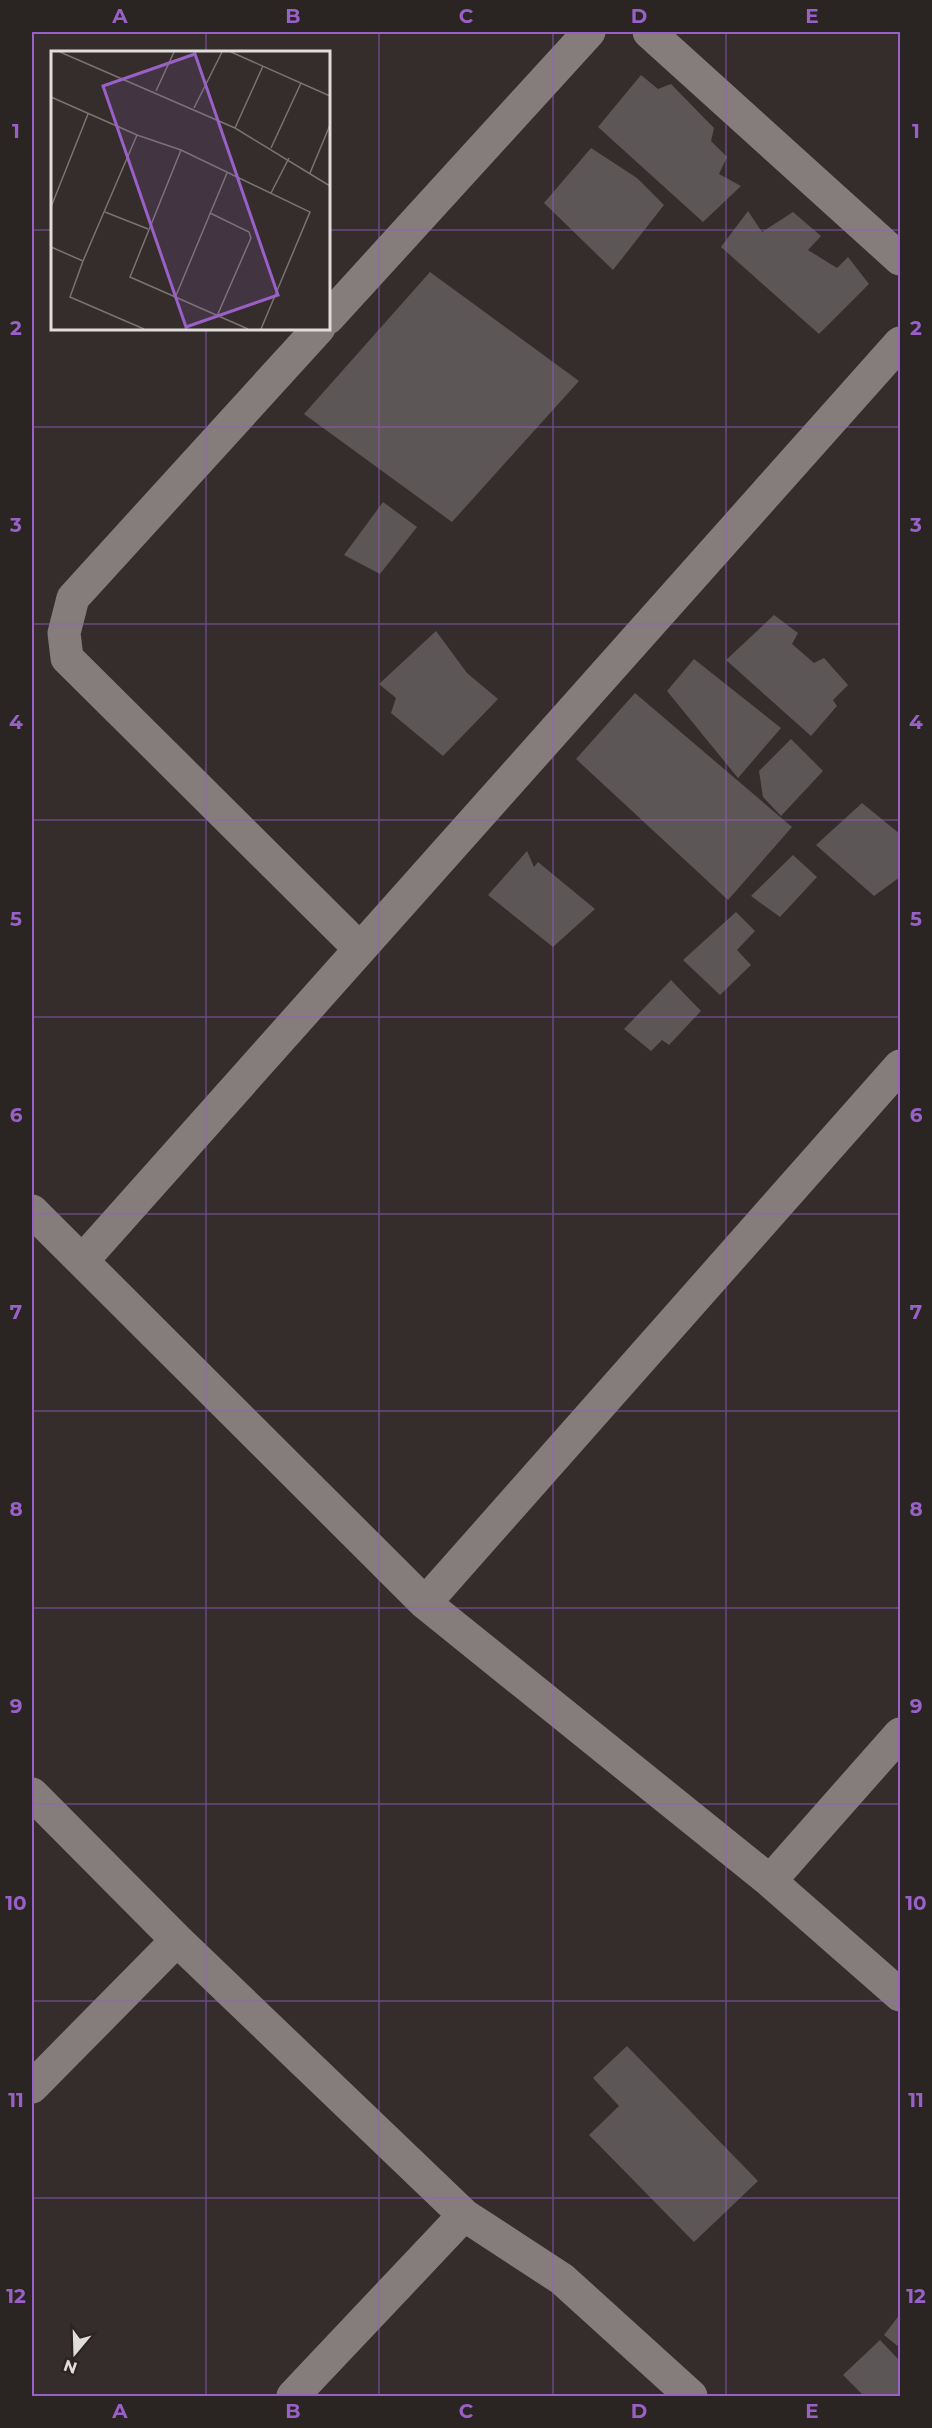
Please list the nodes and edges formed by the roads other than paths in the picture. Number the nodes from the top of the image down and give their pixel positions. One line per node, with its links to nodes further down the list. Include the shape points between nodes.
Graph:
1 (589, 32): 4 (street)
2 (649, 32): 3 (street)
3 (900, 259)
4 (330, 316)
5 (317, 330): 7 (street, via 73,598 64,633 67,658)
6 (900, 343): 7 (street)
7 (360, 949): 10 (street)
8 (900, 1066): 11 (street)
9 (32, 1211): 10 (street)
10 (83, 1260): 11 (street)
11 (425, 1603): 14 (street)
12 (900, 1734): 14 (street)
13 (32, 1794): 15 (street)
14 (770, 1881): 16 (street)
15 (177, 1940): 17 (street); 18 (street)
16 (900, 1995)
17 (32, 2087)
18 (464, 2215): 19 (street); 20 (street, via 562,2279)
19 (293, 2397)
20 (692, 2397)

